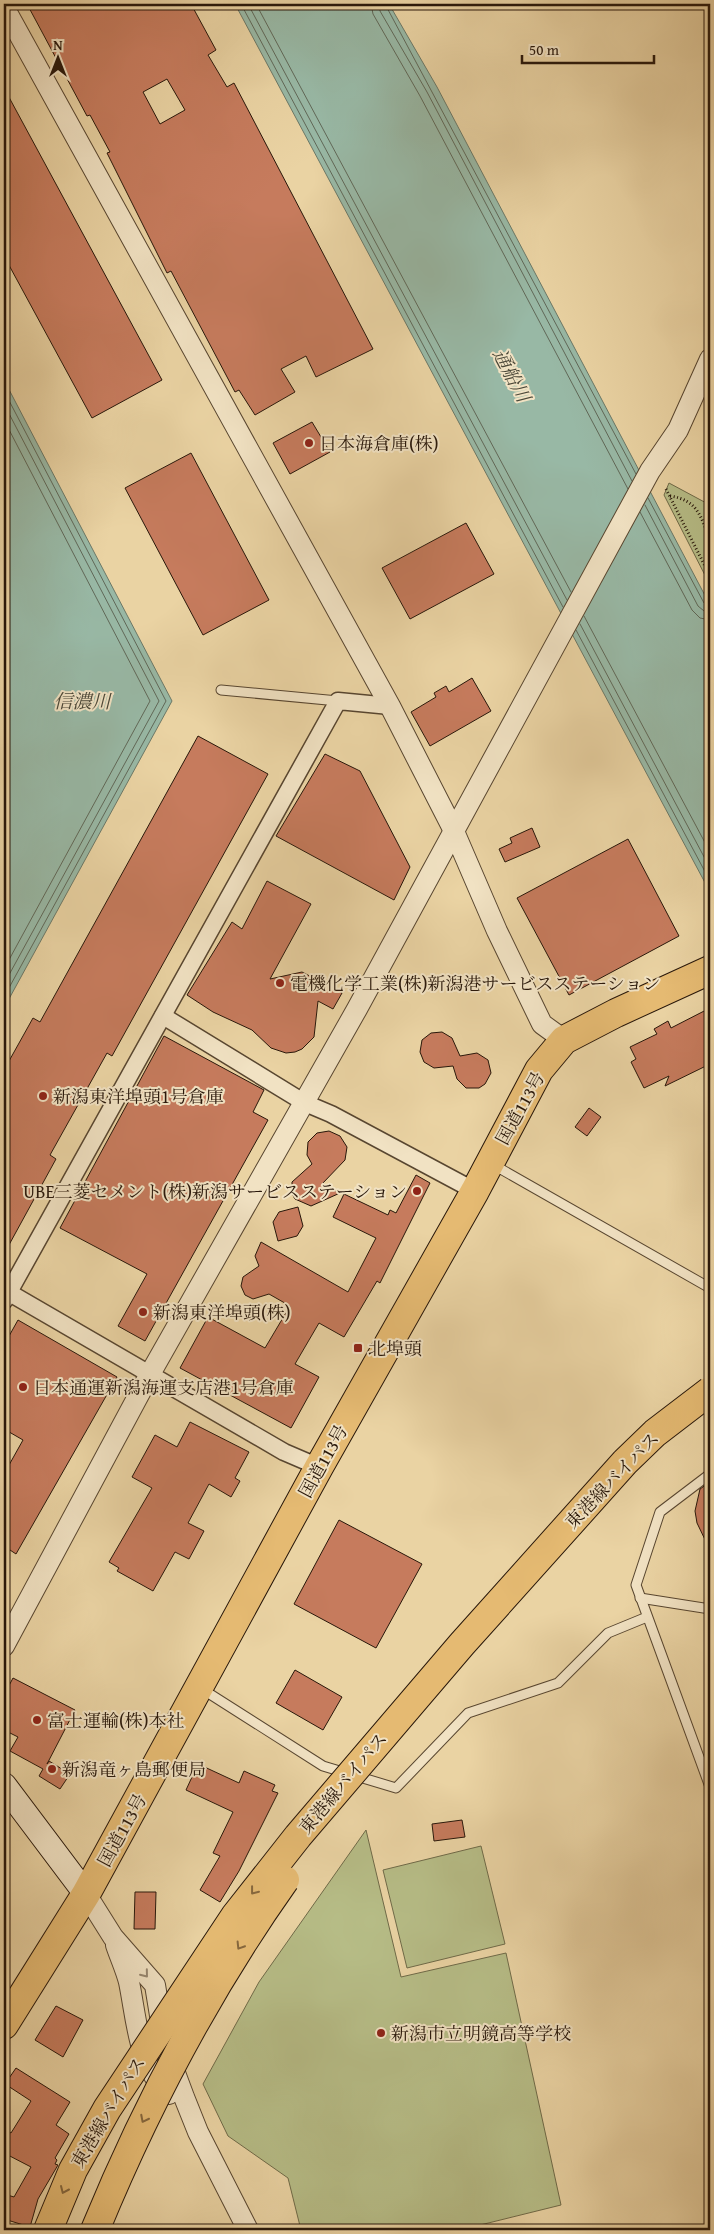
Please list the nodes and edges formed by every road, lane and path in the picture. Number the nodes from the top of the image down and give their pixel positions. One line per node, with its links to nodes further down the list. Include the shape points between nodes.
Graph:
1 (4, 7): 9 (street)
2 (710, 359): 10 (street, via 678,430 650,471)
3 (666, 489): 4 (path)
4 (670, 496): 5 (path, via 692,504 705,522); 6 (path)
5 (710, 540)
6 (710, 576)
7 (221, 690): 8 (lane)
8 (338, 701): 9 (street); 12 (street)
9 (390, 706): 10 (street)
10 (453, 829): 13 (street, via 542,1024); 14 (street)
11 (710, 970): 13 (highway, 国道113号)
12 (164, 1016): 14 (street); 18 (street)
13 (564, 1040): 15 (highway, 国道113号, via 539,1070)
14 (305, 1103): 16 (street); 19 (street)
15 (490, 1163): 16 (highway, 国道113号); 17 (lane)
16 (475, 1191): 22 (highway, 国道113号)
17 (710, 1288)
18 (6, 1296): 19 (street)
19 (150, 1374): 22 (street, via 284,1452); 27 (street)
20 (710, 1391): 33 (highway, 東港線バイパス, one-way to 33, bridge, via 655,1433 619,1469 462,1644 298,1836 235,1916 106,2110 73,2170)
21 (710, 1413): 34 (highway, 東港線バイパス, one-way to 34, bridge, via 669,1442 639,1470 470,1654 308,1847 253,1925 196,2017 126,2155)
22 (318, 1467): 28 (highway, 国道113号)
23 (710, 1474): 24 (lane, via 660,1512 636,1585)
24 (640, 1598): 25 (lane); 26 (lane)
25 (710, 1609)
26 (647, 1617): 28 (lane, via 608,1633 558,1683 468,1713 396,1788 323,1766); 30 (lane)
27 (4, 1646)
28 (200, 1688): 31 (highway, 国道113号)
29 (4, 1785): 31 (main road)
30 (710, 1787)
31 (86, 1894): 32 (highway, 国道113号); 35 (street, via 113,1937 128,1980 140,2043 157,2083 174,2099 198,2132)
32 (4, 2025)
33 (48, 2230)
34 (95, 2230)
35 (248, 2230)

